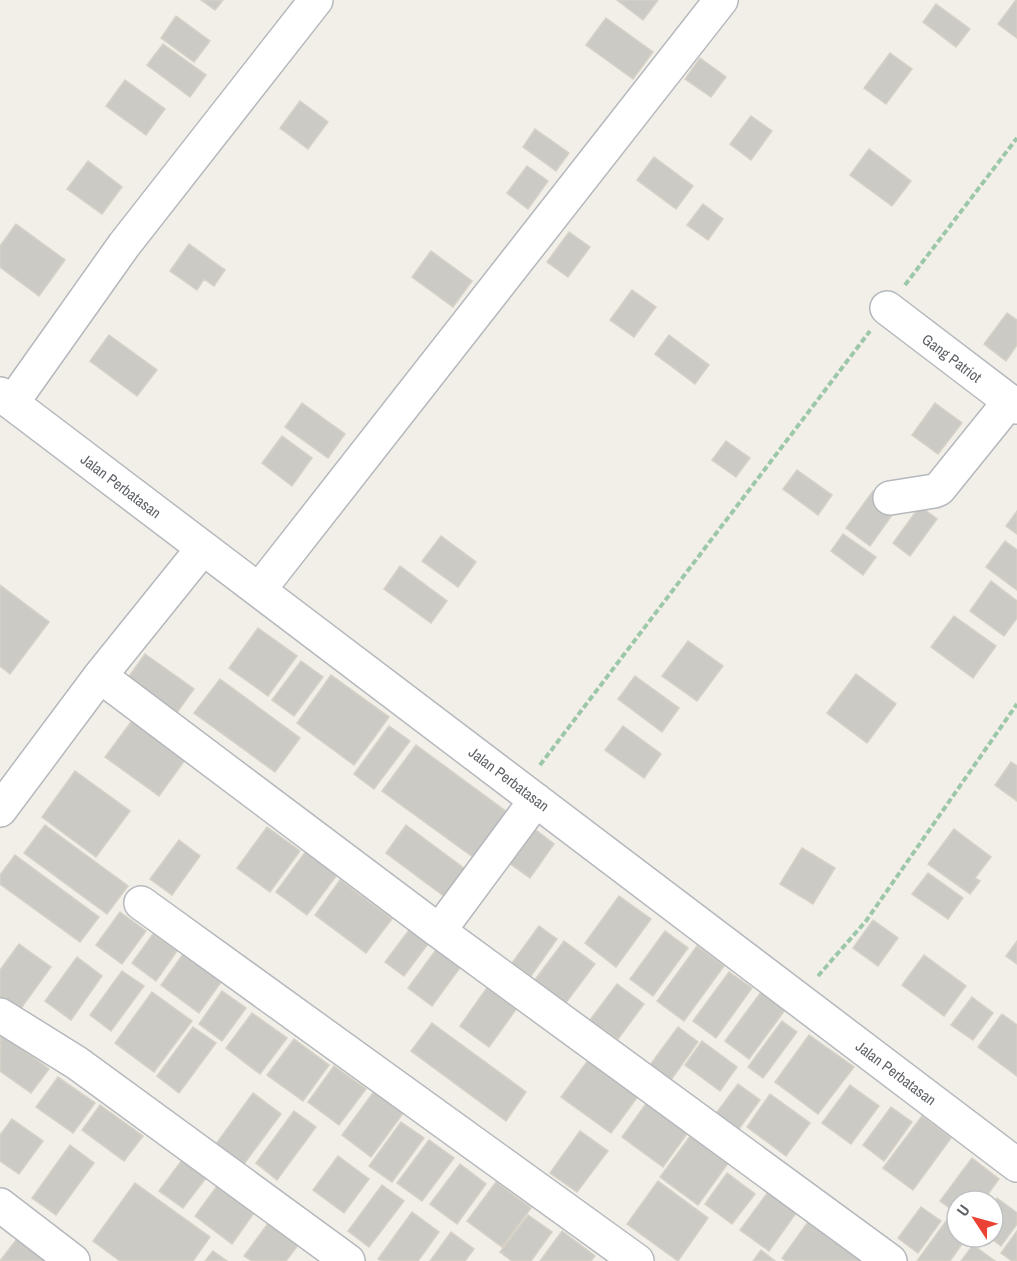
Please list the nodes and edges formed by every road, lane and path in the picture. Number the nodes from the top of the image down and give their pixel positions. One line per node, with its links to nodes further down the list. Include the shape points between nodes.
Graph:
1 (316, 0): 5 (street)
2 (721, 0): 9 (street)
3 (1017, 138): 4 (path)
4 (887, 308): 6 (street, Gang Patriot); 12 (path)
5 (6, 399): 8 (street, Jalan Perbatasan)
6 (1013, 404): 7 (street, via 939,489)
7 (890, 498)
8 (203, 548): 9 (street, Jalan Perbatasan); 10 (street)
9 (259, 590): 12 (street, Jalan Perbatasan)
10 (100, 676): 13 (street); 15 (street)
11 (1017, 704): 16 (path, via 866,921)
12 (529, 795): 15 (street); 16 (street, Jalan Perbatasan)
13 (0, 810)
14 (141, 903): 22 (street)
15 (439, 931): 23 (street)
16 (798, 999): 18 (street, Jalan Perbatasan)
17 (0, 1015): 21 (street, via 77,1063)
18 (1017, 1165)
19 (0, 1205): 20 (street)
20 (73, 1261)
21 (348, 1261)
22 (637, 1261)
23 (890, 1261)

